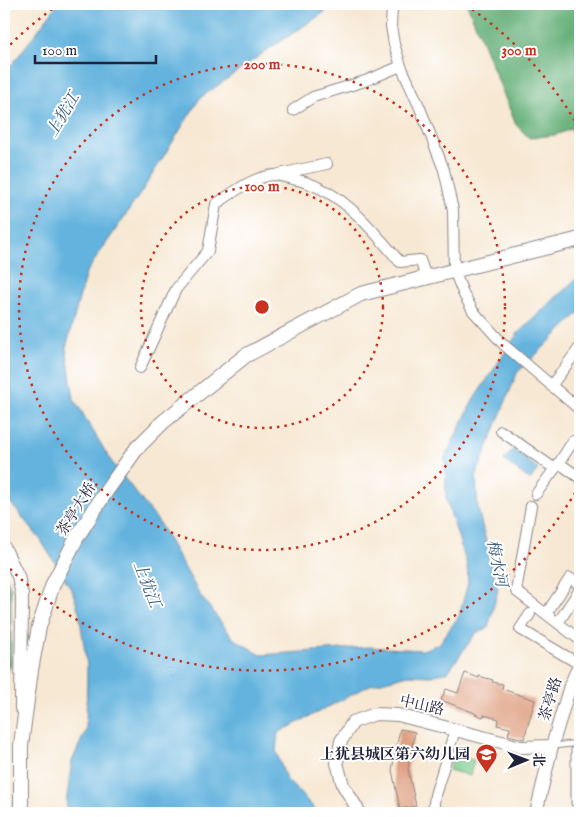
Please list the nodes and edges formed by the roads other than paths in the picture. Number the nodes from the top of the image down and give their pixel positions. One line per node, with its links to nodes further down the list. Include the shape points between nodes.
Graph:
1 (394, 4): 2 (street, via 391,26)
2 (401, 66): 3 (street, via 313,97); 7 (street, via 444,170 454,210)
3 (293, 110)
4 (327, 164): 5 (street)
5 (274, 175): 8 (street, via 302,180 332,194 367,223 400,262 420,260); 10 (street, via 247,183 216,204 208,251 176,289)
6 (580, 239): 7 (main road, 茶亭大桥)
7 (454, 270): 8 (main road, 茶亭大桥); 11 (street, via 473,311 503,344)
8 (426, 277): 29 (main road, 茶亭大桥, via 361,294 245,356 163,422 138,448 77,537 54,584 39,627)
9 (580, 347): 11 (street)
10 (140, 368)
11 (551, 386): 13 (street)
12 (580, 394): 13 (street)
13 (577, 407)
14 (501, 432): 16 (street)
15 (573, 441): 16 (street)
16 (557, 466): 17 (street); 18 (street)
17 (580, 478)
18 (536, 494)
19 (531, 506): 23 (street, via 516,591)
20 (4, 547): 29 (street, via 18,576 22,595)
21 (580, 587): 23 (street, via 570,578); 24 (street)
22 (530, 614): 26 (street, via 520,630)
23 (546, 614): 24 (street)
24 (558, 623): 25 (street)
25 (580, 640)
26 (578, 666): 30 (street, 茶亭路)
27 (455, 730): 30 (street, 中山路, via 521,747); 33 (street, 中山路, via 398,715 375,714 353,722 341,741 337,763 343,785); 34 (street, via 435,795)
28 (580, 744): 30 (lane); 31 (lane, via 574,749)
29 (21, 745): 32 (main road, 茶亭大桥)
30 (552, 746): 35 (street, 茶亭路)
31 (574, 803)
32 (22, 813)
33 (360, 813)
34 (433, 813)
35 (536, 813)

